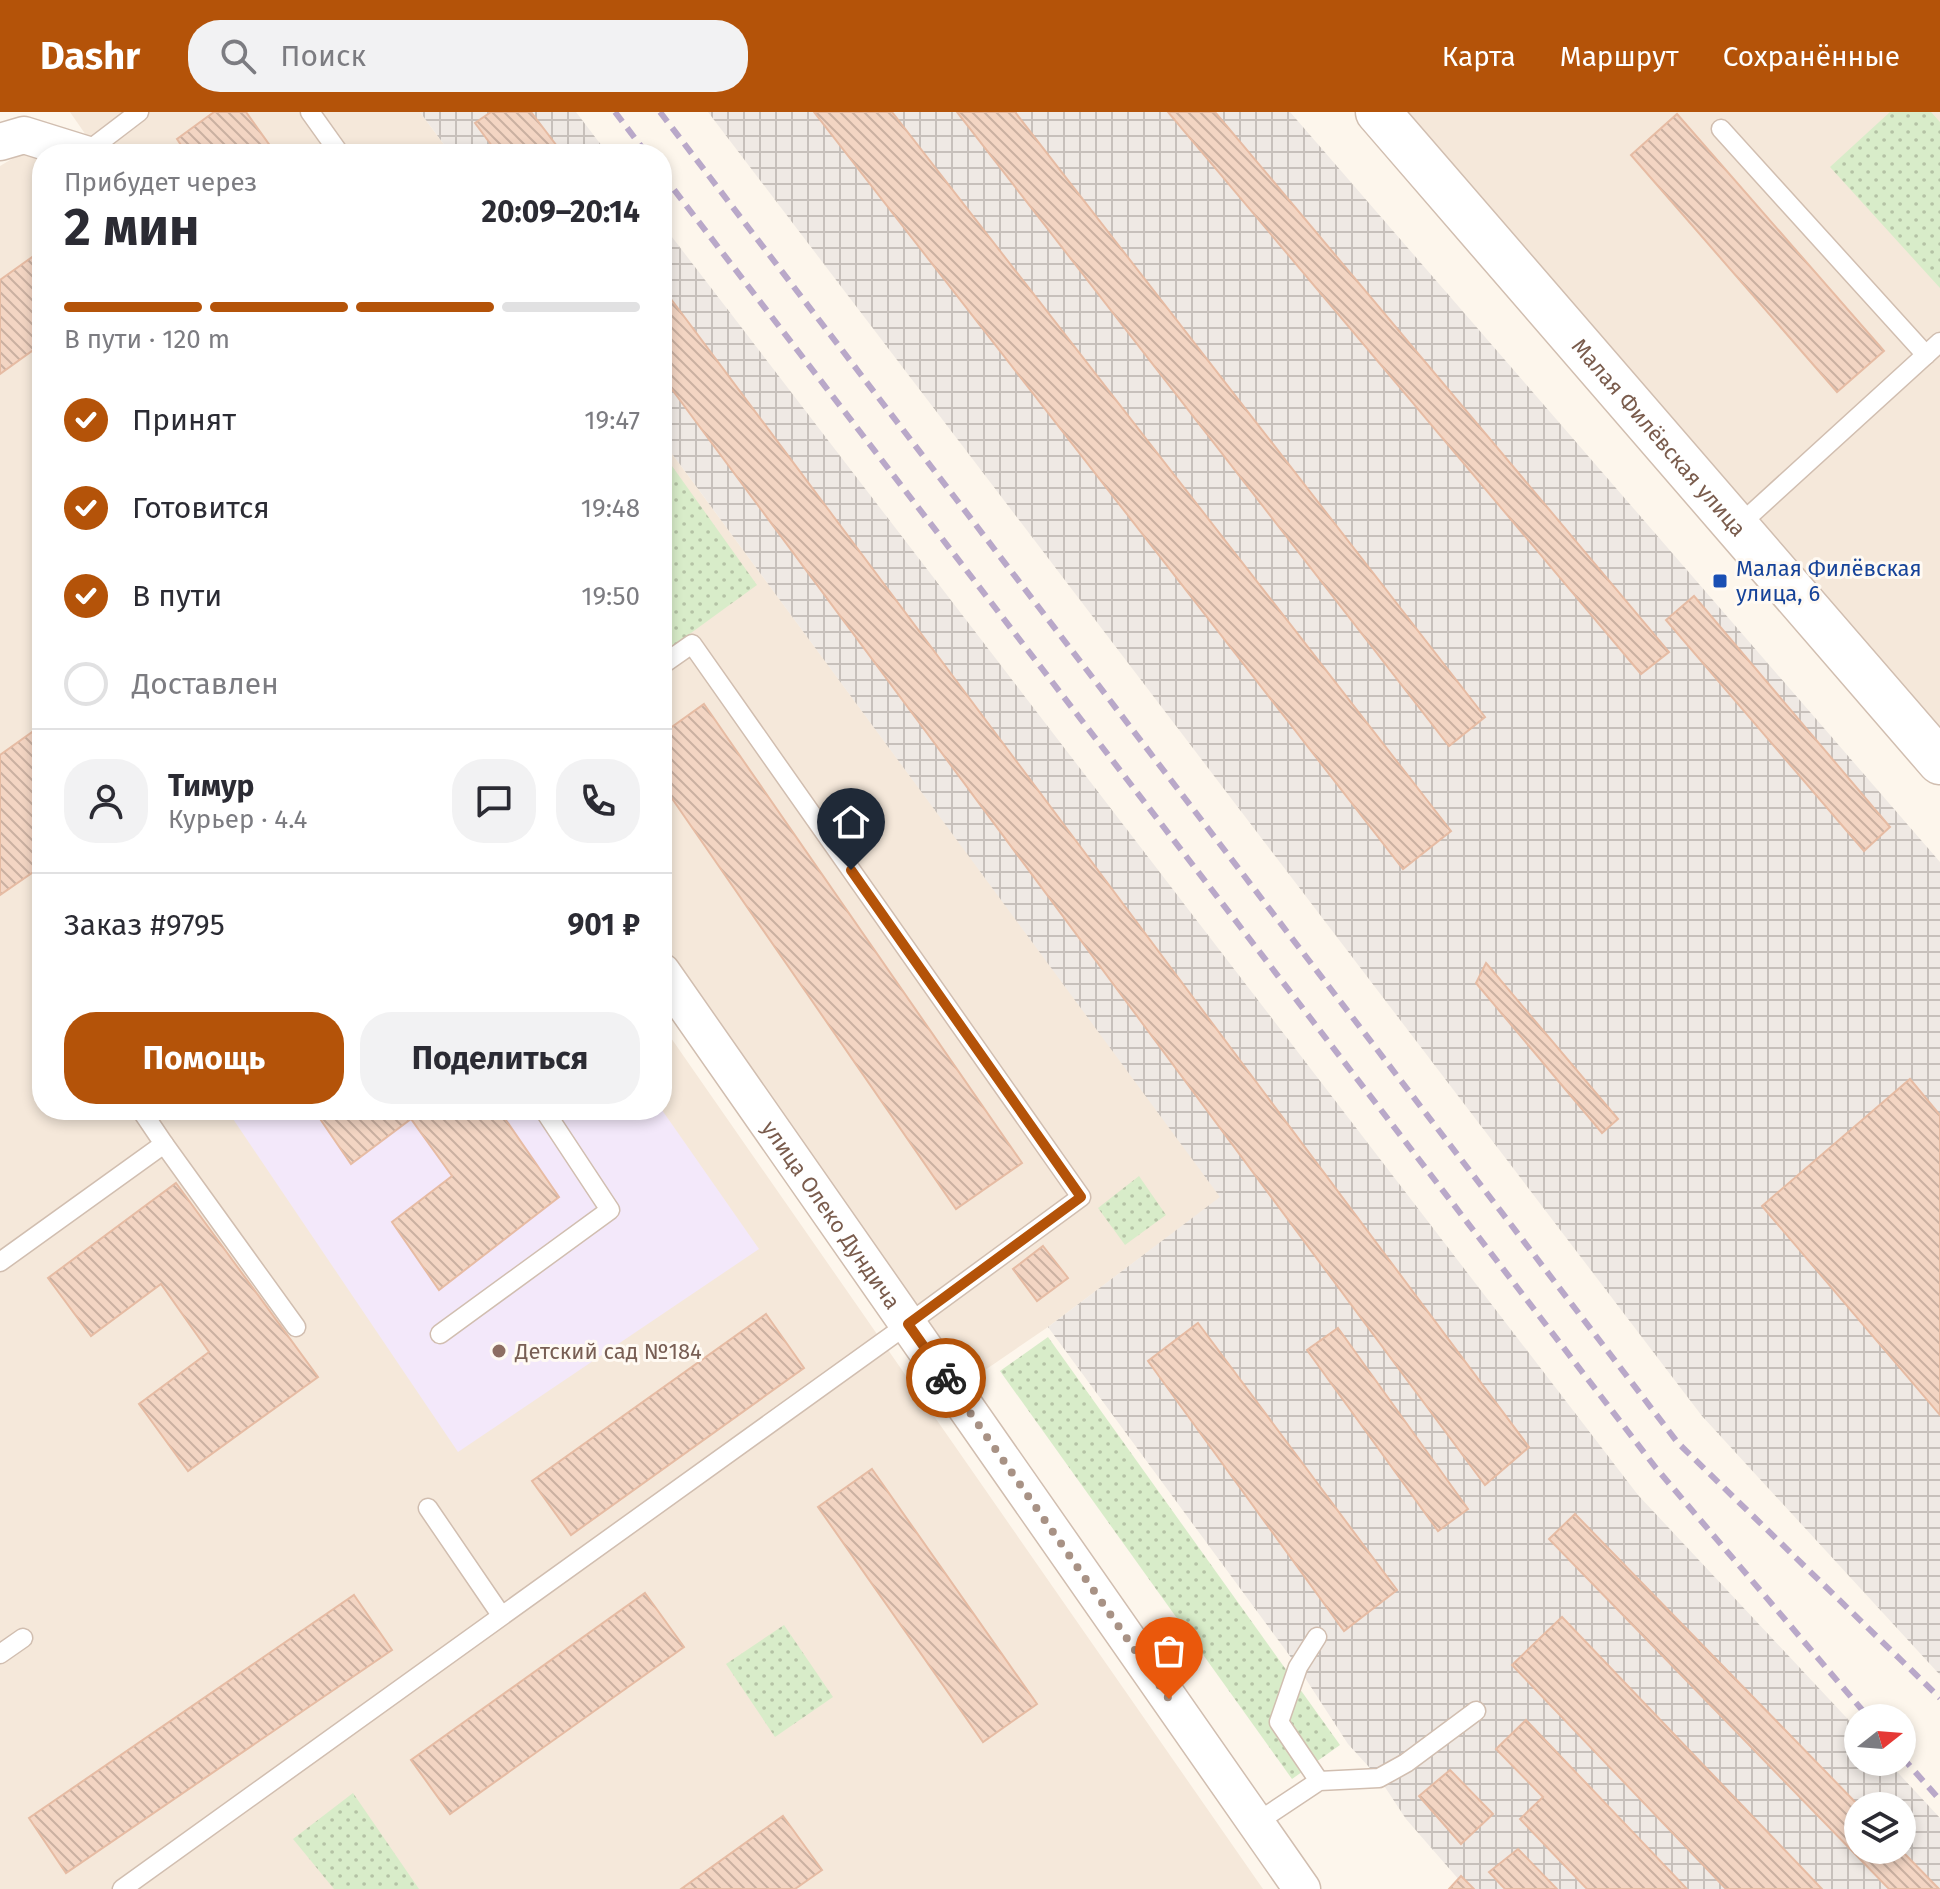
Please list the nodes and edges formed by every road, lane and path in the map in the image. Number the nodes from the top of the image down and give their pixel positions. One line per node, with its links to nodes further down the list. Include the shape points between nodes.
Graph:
1 (139, 112): 7 (lane)
2 (310, 112): 8 (lane)
3 (1378, 112): 11 (street, Малая Филёвская улица)
4 (1721, 129): 10 (lane)
5 (0, 142): 6 (street, via 24,135)
6 (52, 144)
7 (97, 144)
8 (333, 144)
9 (1940, 342): 10 (lane)
10 (1926, 355): 11 (lane)
11 (1737, 527): 13 (street, Малая Филёвская улица)
12 (672, 658): 19 (lane, via 692,644 1081,1197)
13 (1940, 762)
14 (672, 989): 19 (street, улица Олеко Дундича)
15 (148, 1120): 17 (lane)
16 (551, 1120): 21 (lane, via 610,1210)
17 (164, 1144): 18 (lane); 20 (lane)
18 (0, 1262)
19 (908, 1324): 23 (lane); 29 (street, улица Олеко Дундича)
20 (296, 1327)
21 (440, 1334)
22 (428, 1508): 23 (lane)
23 (501, 1615): 30 (lane)
24 (1317, 1637): 28 (lane, via 1298,1667 1279,1722)
25 (23, 1638): 26 (lane)
26 (0, 1654)
27 (1476, 1711): 28 (lane, via 1379,1778)
28 (1319, 1781): 29 (lane)
29 (1256, 1823): 31 (street, улица Олеко Дундича)
30 (122, 1889)
31 (1302, 1889)

